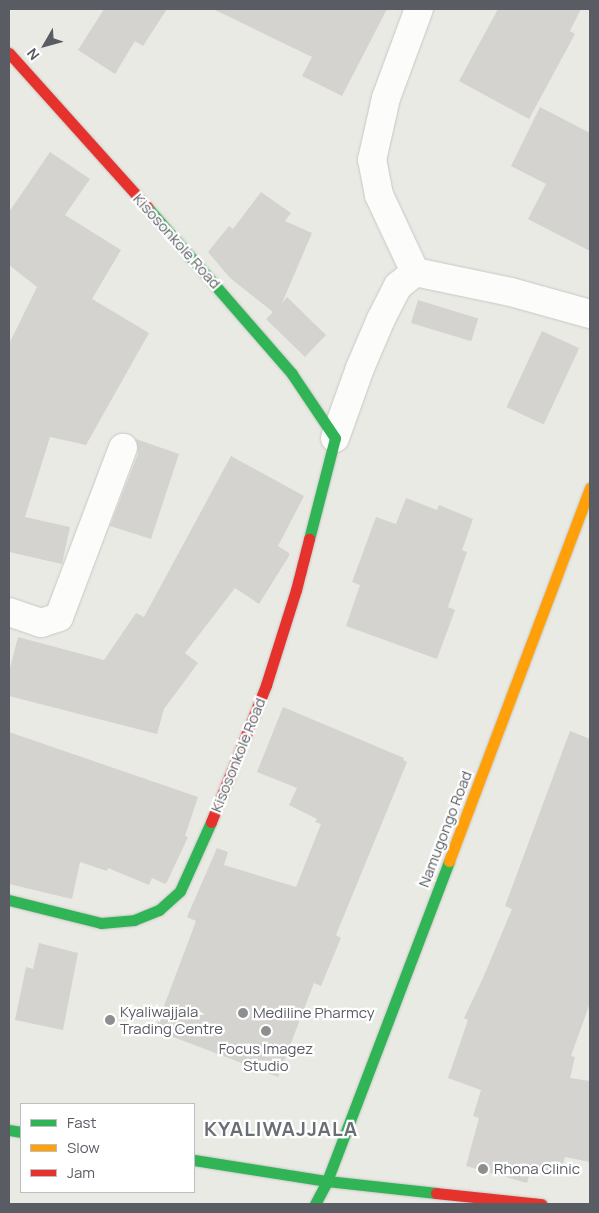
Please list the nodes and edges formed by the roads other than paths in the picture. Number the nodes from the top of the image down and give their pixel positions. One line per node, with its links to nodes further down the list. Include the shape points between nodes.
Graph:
1 (419, 9): 3 (street, via 386,98 372,160 379,195)
2 (9, 53): 5 (street, Kisosonkole Road, via 263,339 292,374)
3 (415, 272): 4 (street, via 511,292); 5 (street, Kisosonkole Road, via 398,286 381,318)
4 (590, 314)
5 (336, 438): 9 (street, Kisosonkole Road, via 296,590 266,685 180,891 159,910 142,917 101,923)
6 (123, 448): 8 (street, via 60,616 42,623)
7 (588, 501): 11 (street, Namugongo Road)
8 (9, 612)
9 (9, 900)
10 (195, 1160): 11 (street)
11 (327, 1181): 12 (street, Namugongo Road); 13 (street)
12 (315, 1204)
13 (540, 1204)

